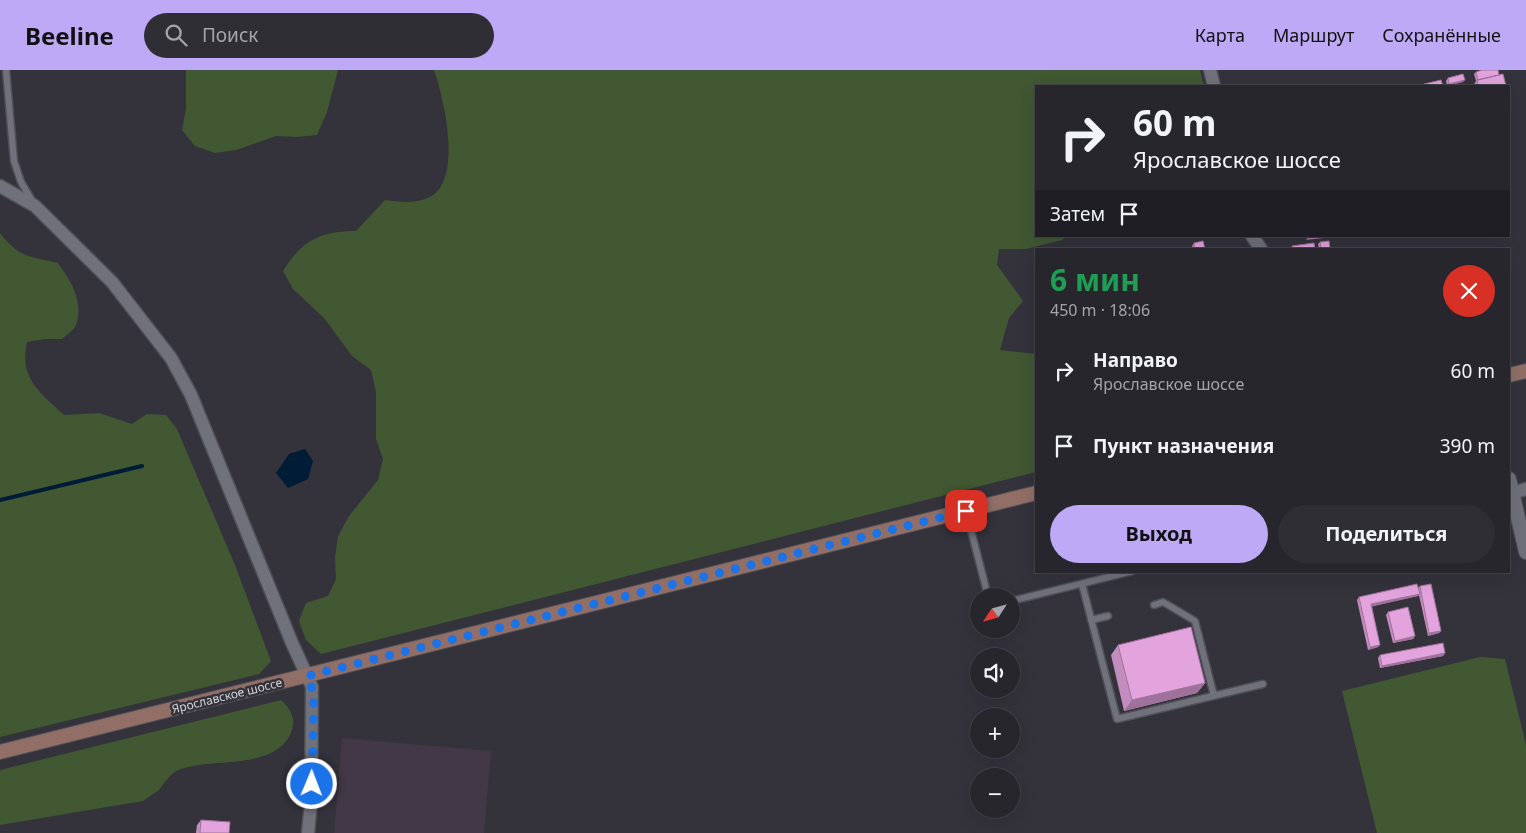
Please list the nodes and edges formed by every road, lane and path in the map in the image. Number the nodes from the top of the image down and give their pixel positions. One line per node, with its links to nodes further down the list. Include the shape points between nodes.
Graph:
1 (6, 70): 5 (lane, via 14,161 21,182)
2 (1210, 70): 3 (street)
3 (1214, 85)
4 (0, 186): 5 (street)
5 (35, 206): 23 (street, via 112,282 171,358 191,395)
6 (1253, 237): 7 (street)
7 (1260, 248)
8 (1526, 371): 9 (main road)
9 (1510, 375)
10 (1510, 483): 12 (street)
11 (1526, 490): 12 (street)
12 (1512, 492): 15 (street)
13 (1035, 493): 14 (main road, Ярославское шоссе)
14 (966, 511): 18 (lane); 23 (main road, Ярославское шоссе)
15 (1526, 552)
16 (1124, 573): 17 (lane)
17 (1082, 584): 19 (lane); 22 (lane)
18 (986, 588)
19 (1020, 599)
20 (1154, 604): 25 (lane, via 1164,602 1195,621)
21 (1108, 616): 22 (lane)
22 (1091, 620): 25 (lane, via 1117,719)
23 (307, 676): 26 (main road, Ярославское шоссе); 27 (street, via 314,694 312,802)
24 (1264, 684): 25 (lane)
25 (1214, 696)
26 (0, 752)
27 (308, 833)

